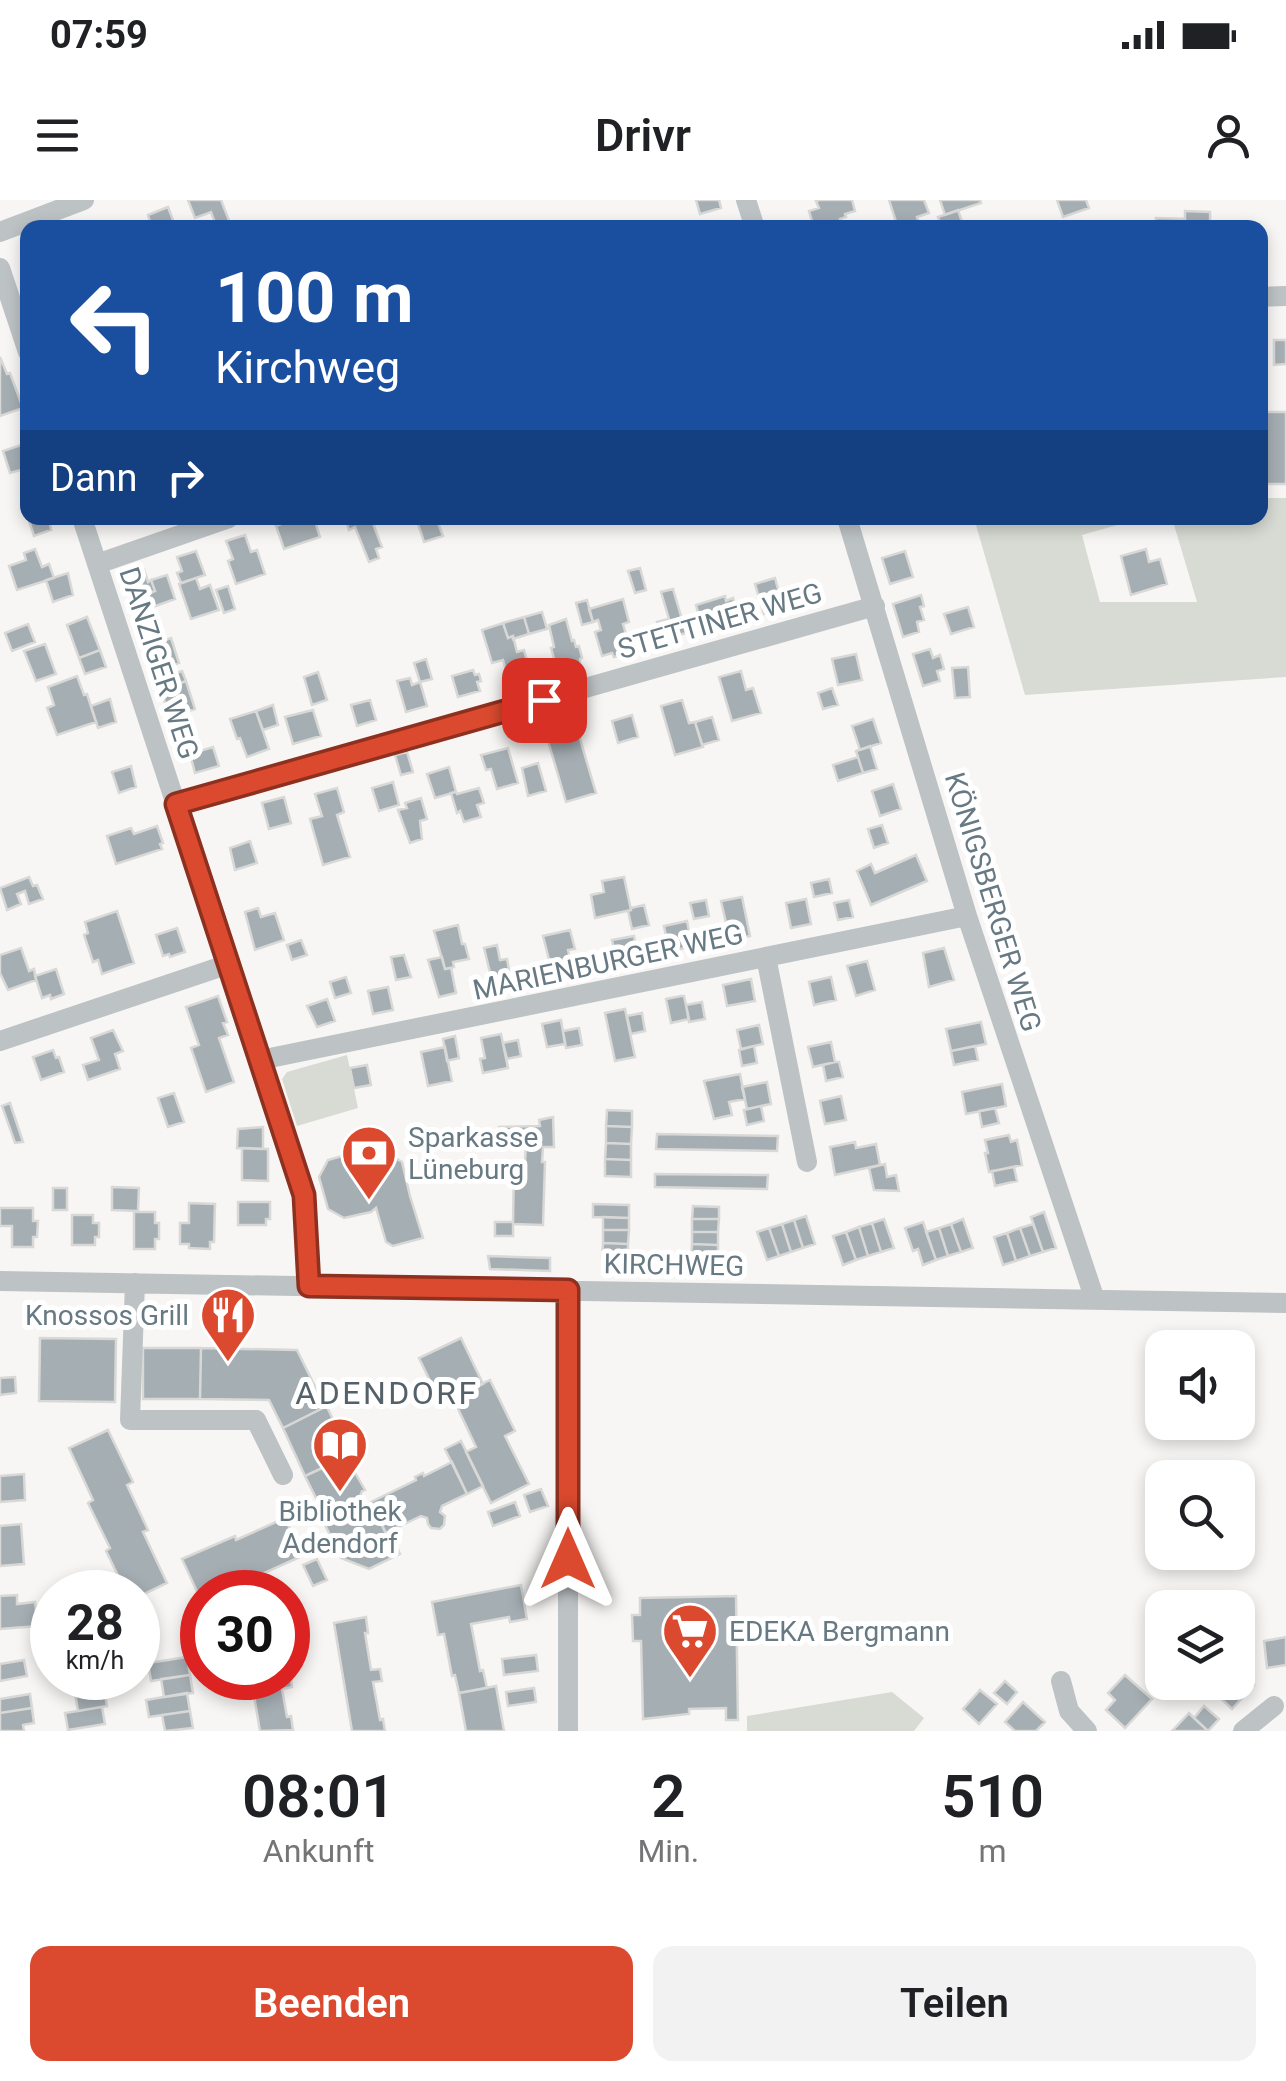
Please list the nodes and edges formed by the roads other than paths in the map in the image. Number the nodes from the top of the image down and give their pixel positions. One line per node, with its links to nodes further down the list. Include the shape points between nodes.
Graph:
1 (84, 200): 2 (street)
2 (32, 220)
3 (0, 268): 4 (street)
4 (20, 328)
5 (84, 525): 8 (street, DANZIGER WEG)
6 (208, 525): 8 (street)
7 (849, 525): 9 (street, KÖNIGSBERGER WEG)
8 (97, 564): 10 (street, DANZIGER WEG)
9 (875, 606): 10 (street, STETTINER WEG); 11 (street, KÖNIGSBERGER WEG)
10 (176, 804): 13 (street, DANZIGER WEG)
11 (967, 916): 12 (street, MARIENBURGER WEG); 21 (street, KÖNIGSBERGER WEG)
12 (766, 957): 15 (street, MARIENBURGER WEG); 16 (street)
13 (229, 964): 14 (street); 15 (street, DANZIGER WEG)
14 (1, 1036)
15 (260, 1060): 19 (street, DANZIGER WEG, via 304,1195)
16 (807, 1162)
17 (0, 1282): 18 (street, KIRCHWEG)
18 (135, 1283): 19 (street, KIRCHWEG); 23 (street, via 130,1420 256,1420)
19 (309, 1286): 20 (street, KIRCHWEG)
20 (568, 1290): 21 (street, KIRCHWEG); 26 (street)
21 (1094, 1300): 22 (street, KIRCHWEG)
22 (1286, 1303)
23 (283, 1475)
24 (1061, 1681): 27 (street, via 1069,1711)
25 (1274, 1706): 28 (street)
26 (568, 1731)
27 (1087, 1731)
28 (1243, 1731)

